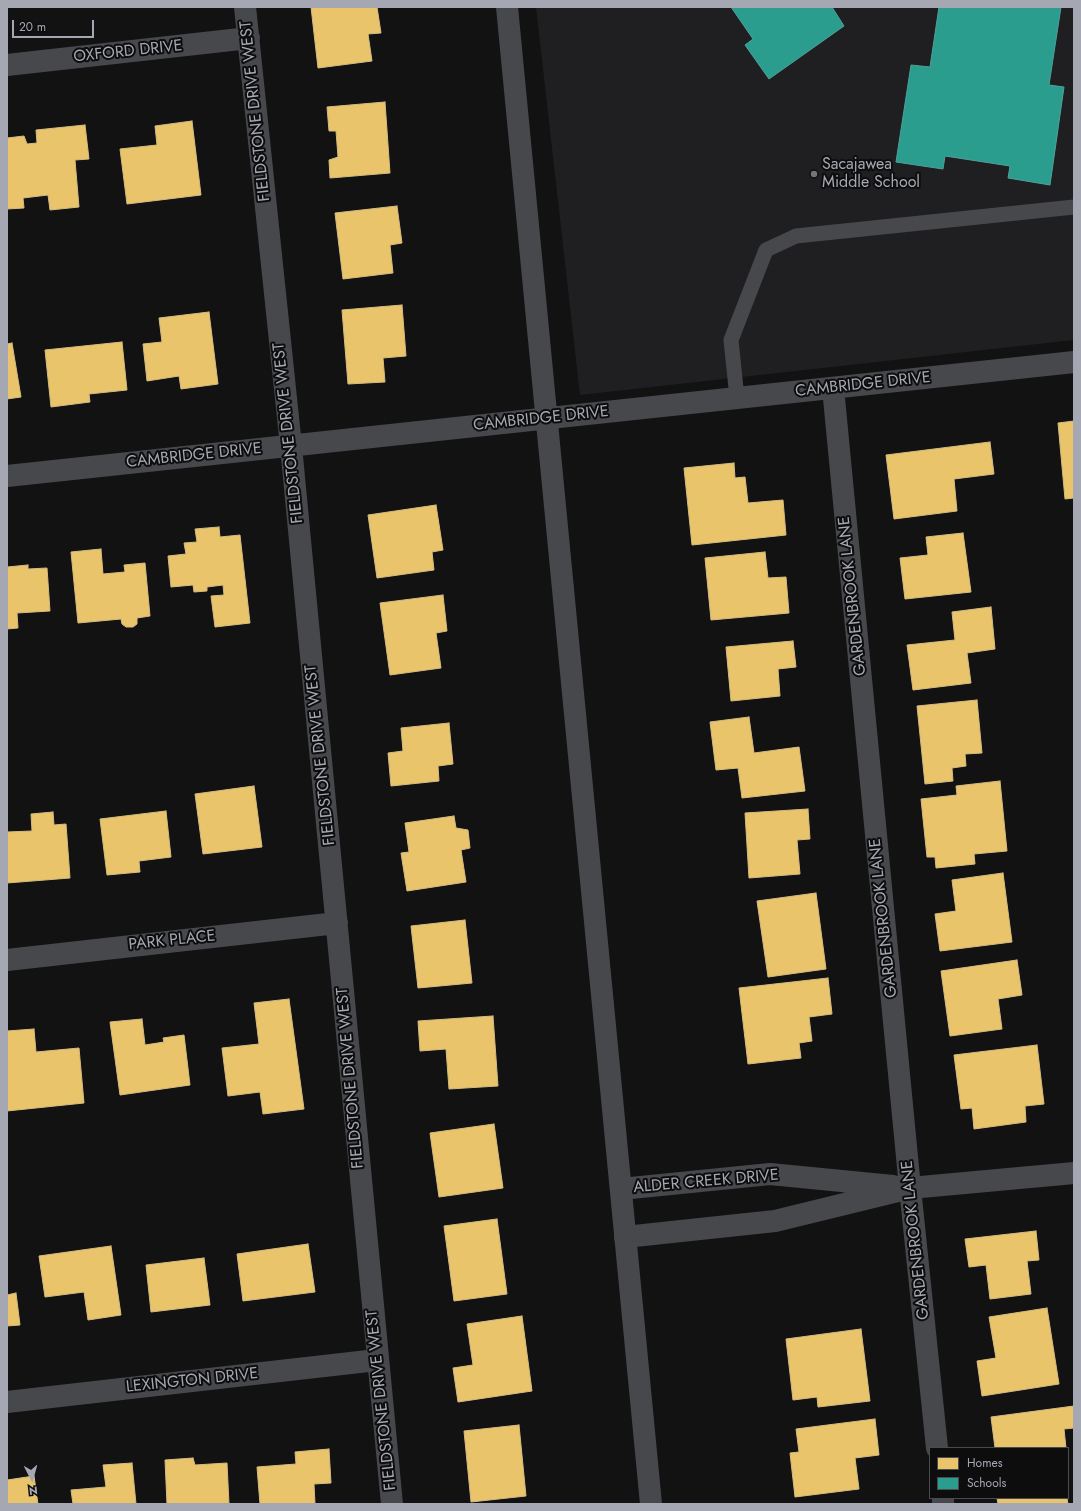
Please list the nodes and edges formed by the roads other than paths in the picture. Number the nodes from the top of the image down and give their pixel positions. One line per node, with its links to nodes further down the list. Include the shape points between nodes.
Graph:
1 (245, 7): 3 (street, FIELDSTONE DRIVE WEST)
2 (507, 7): 9 (street)
3 (249, 38): 4 (street, OXFORD DRIVE); 10 (street, FIELDSTONE DRIVE WEST)
4 (7, 65)
5 (1074, 207): 8 (lane, via 796,236 766,250 731,340)
6 (1074, 362): 7 (street, CAMBRIDGE DRIVE)
7 (833, 388): 8 (street, CAMBRIDGE DRIVE); 15 (street, GARDENBROOK LANE)
8 (737, 398): 9 (street, CAMBRIDGE DRIVE)
9 (547, 418): 10 (street, CAMBRIDGE DRIVE); 16 (street)
10 (291, 446): 11 (street, CAMBRIDGE DRIVE); 12 (street, FIELDSTONE DRIVE WEST)
11 (7, 476)
12 (337, 923): 13 (street, PARK PLACE); 18 (street, FIELDSTONE DRIVE WEST)
13 (7, 960)
14 (1074, 1173): 15 (street, ALDER CREEK DRIVE)
15 (910, 1188): 16 (street, ALDER CREEK DRIVE, via 770,1174); 17 (street, ALDER CREEK DRIVE, via 775,1221); 20 (street, GARDENBROOK LANE)
16 (621, 1189): 17 (street)
17 (625, 1237): 22 (street)
18 (377, 1360): 19 (street, LEXINGTON DRIVE); 21 (street, FIELDSTONE DRIVE WEST)
19 (7, 1402)
20 (937, 1447)
21 (392, 1504)
22 (651, 1504)

